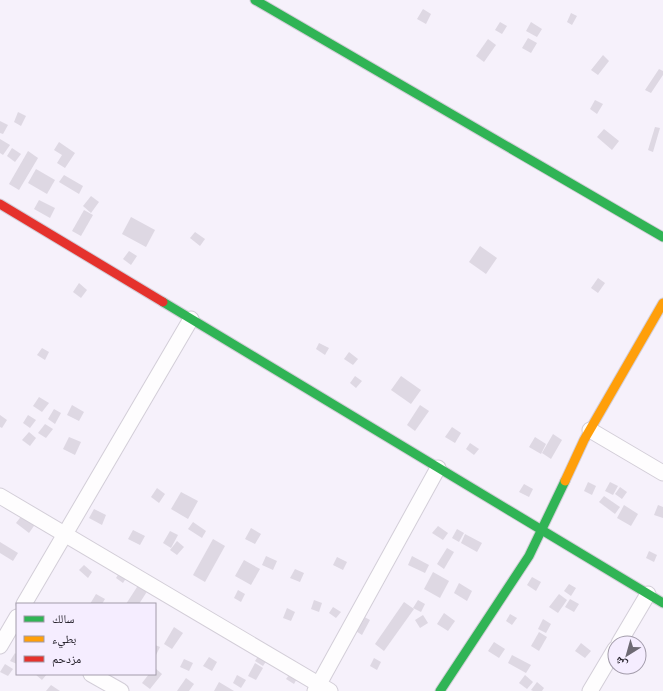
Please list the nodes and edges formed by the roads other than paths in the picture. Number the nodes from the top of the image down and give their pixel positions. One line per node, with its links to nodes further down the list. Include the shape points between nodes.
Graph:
1 (255, 0): 3 (street)
2 (0, 204): 5 (street)
3 (663, 237)
4 (663, 303): 6 (street)
5 (191, 319): 7 (street); 11 (street)
6 (590, 430): 8 (street); 10 (street)
7 (438, 468): 10 (street); 21 (street)
8 (663, 473)
9 (0, 496): 11 (street)
10 (542, 530): 12 (street); 22 (street, via 529,556)
11 (65, 534): 13 (street); 21 (street)
12 (648, 594): 14 (street); 16 (street)
13 (25, 603)
14 (663, 603)
15 (15, 626): 17 (street)
16 (623, 635)
17 (0, 646)
18 (607, 662): 23 (street)
19 (92, 675): 20 (street)
20 (113, 689)
21 (321, 689)
22 (440, 691)
23 (590, 691)

